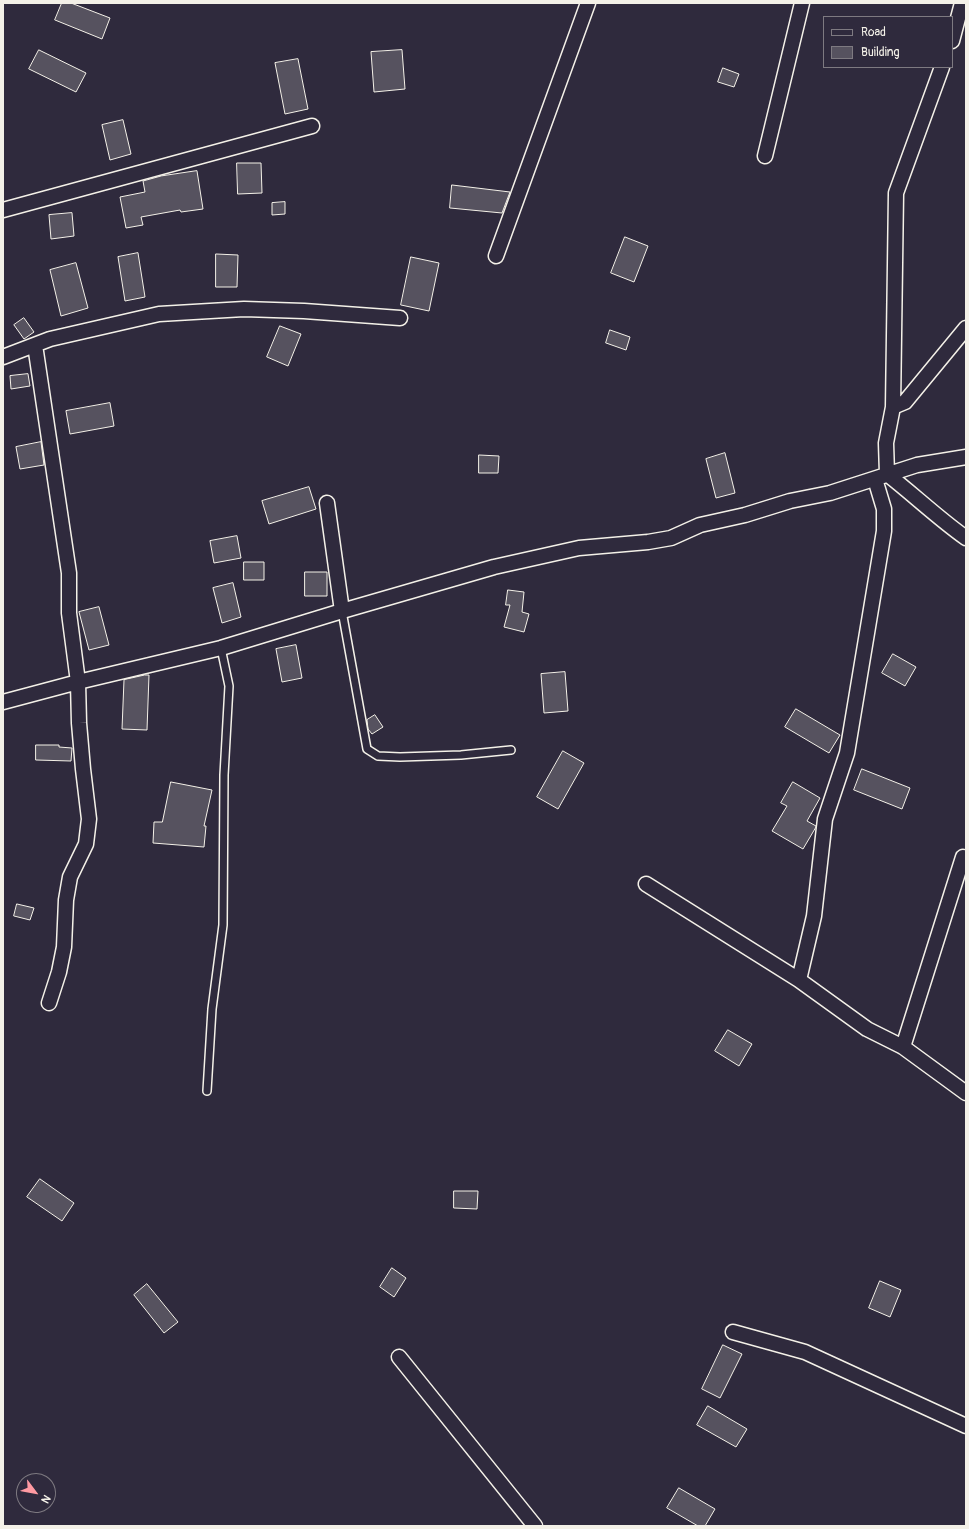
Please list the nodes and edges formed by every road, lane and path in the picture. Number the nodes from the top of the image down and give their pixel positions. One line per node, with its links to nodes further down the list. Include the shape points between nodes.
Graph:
1 (588, 3): 9 (street)
2 (802, 3): 7 (street)
3 (962, 3): 4 (street)
4 (953, 37)
5 (942, 68): 14 (street, via 896,194)
6 (312, 126): 8 (street)
7 (765, 156)
8 (3, 210)
9 (496, 256)
10 (400, 318): 12 (street, via 244,309 159,314 50,339)
11 (966, 328): 14 (street, via 905,402)
12 (35, 345): 13 (street); 21 (street, via 69,573 69,613)
13 (3, 357)
14 (893, 407): 16 (street)
15 (966, 457): 16 (street, via 917,465)
16 (881, 477): 18 (street, via 919,499); 19 (street, via 830,493 700,524 671,538 579,548 494,567); 26 (street, via 884,531 847,753 825,819 814,916)
17 (327, 503): 19 (street)
18 (966, 538)
19 (342, 611): 20 (street); 23 (lane, via 367,749 378,756 400,757)
20 (221, 648): 21 (street); 29 (lane, via 229,686 224,775 222,924 212,1009)
21 (78, 682): 22 (street); 27 (street, via 82,761 89,819 86,844 70,877 66,900 64,947)
22 (3, 702)
23 (511, 750)
24 (963, 857): 28 (street)
25 (646, 884): 26 (street)
26 (799, 980): 28 (street, via 867,1029)
27 (49, 1003)
28 (903, 1047): 30 (street)
29 (207, 1091)
30 (966, 1093)
31 (733, 1332): 33 (street, via 805,1352)
32 (399, 1357): 34 (street)
33 (966, 1426)
34 (535, 1526)

